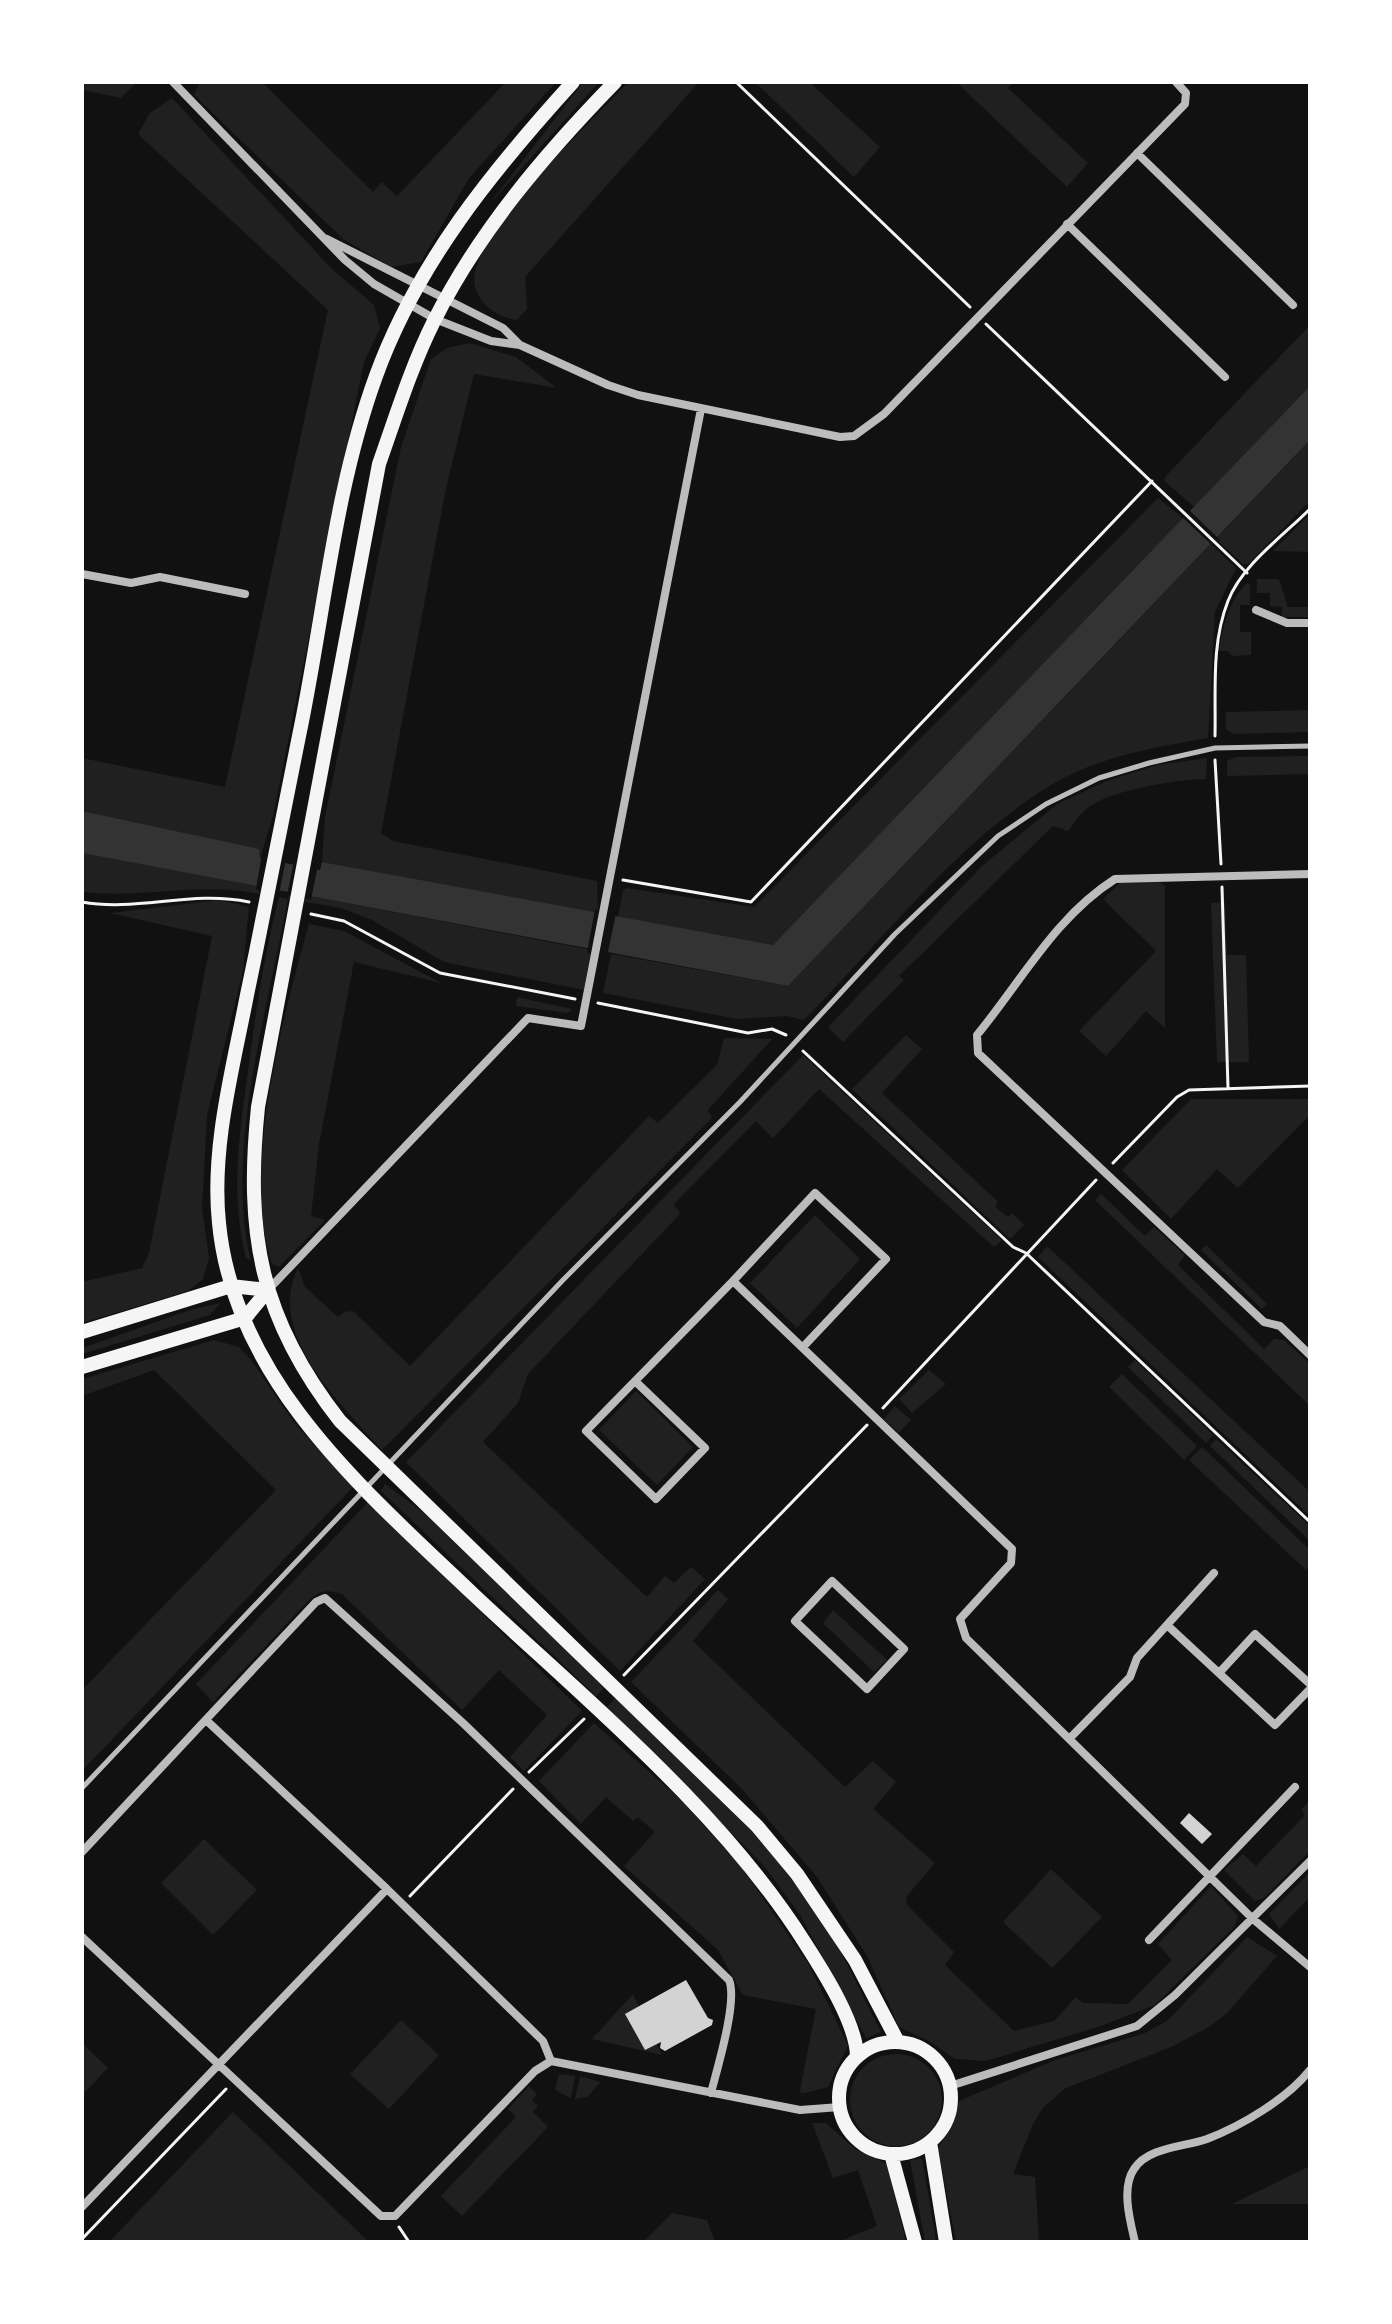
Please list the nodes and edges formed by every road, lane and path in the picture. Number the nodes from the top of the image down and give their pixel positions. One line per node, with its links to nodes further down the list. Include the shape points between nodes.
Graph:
1 (173, 82): 8 (street)
2 (573, 82): 9 (main road, via 496,169 449,232)
3 (615, 82): 10 (main road, via 503,208)
4 (736, 82): 13 (path)
5 (1176, 82): 6 (street, via 1186,93 1185,104)
6 (1137, 153): 7 (street); 11 (street)
7 (1067, 224): 13 (street); 16 (street)
8 (323, 237): 9 (street); 12 (street, via 374,284)
9 (419, 285): 10 (street); 12 (main road)
10 (447, 298): 14 (main road); 15 (street, via 503,328)
11 (1293, 305)
12 (409, 306): 14 (street); 31 (main road, via 376,374 348,469)
13 (980, 317): 17 (street, via 877,420 854,436); 18 (path)
14 (435, 319): 15 (street, via 491,341); 32 (main road, via 379,464)
15 (520, 345): 17 (street, via 608,385)
16 (1225, 377)
17 (701, 409): 29 (street)
18 (1152, 481): 20 (path); 29 (path, via 751,902)
19 (1310, 509): 20 (path)
20 (1247, 573): 26 (path, via 1229,599 1217,643)
21 (82, 574): 22 (street, via 131,583 160,577)
22 (245, 594)
23 (1256, 610): 24 (street, via 1287,623)
24 (1310, 623)
25 (1310, 746): 26 (lane)
26 (1215, 748): 28 (path); 34 (lane, via 1099,778 998,836 895,934)
27 (1310, 874): 28 (street)
28 (1221, 877): 36 (path); 37 (street, via 1133,876 1099,889 1035,954 1019,984 977,1035 978,1053)
29 (611, 878): 33 (street)
30 (82, 902): 31 (path, via 107,906 217,896)
31 (262, 907): 40 (main road, via 223,1124 219,1225)
32 (299, 914): 33 (path, via 344,921 440,973); 41 (main road, via 258,1107 252,1160 256,1239)
33 (588, 1001): 34 (path, via 748,1033 772,1029); 41 (street, via 581,1026 528,1018)
34 (795, 1042): 38 (path, via 1013,1247); 59 (lane)
35 (1310, 1086): 36 (path)
36 (1228, 1088): 37 (path, via 1196,1089 1177,1097)
37 (1105, 1171): 38 (path); 45 (street, via 1264,1322 1280,1326)
38 (1026, 1253): 48 (path); 49 (path)
39 (737, 1276): 44 (street, via 733,1281); 44 (street, via 815,1193 886,1259); 47 (street)
40 (231, 1286): 41 (main road); 42 (main road); 43 (main road)
41 (268, 1290): 42 (main road); 68 (main road, via 286,1342 340,1421 757,1826 855,1960)
42 (245, 1318): 46 (main road); 69 (main road, via 272,1376 344,1468 684,1794 762,1880 821,1967 857,2041)
43 (82, 1332)
44 (803, 1347): 48 (street)
45 (1310, 1355)
46 (82, 1367)
47 (635, 1381): 47 (street, via 705,1448 656,1499 586,1431)
48 (874, 1417): 54 (path); 57 (street, via 1012,1549 1011,1563 960,1619 961,1631)
49 (1310, 1522)
50 (1214, 1573): 52 (street)
51 (832, 1581): 51 (street, via 904,1649 867,1689 795,1621)
52 (1167, 1625): 53 (street); 57 (street, via 1137,1658 1130,1677)
53 (1219, 1673): 55 (street, via 1275,1725); 55 (street, via 1255,1634)
54 (625, 1675)
55 (1310, 1687)
56 (206, 1720): 60 (street); 63 (street); 75 (street, via 316,1602 333,1601 729,1980 731,1997)
57 (1070, 1738): 62 (street)
58 (1295, 1787): 62 (street)
59 (82, 1788)
60 (82, 1852)
61 (1310, 1861): 64 (street)
62 (1209, 1875): 64 (street); 66 (street)
63 (387, 1889): 70 (street, via 543,2041); 71 (street)
64 (1253, 1919): 67 (street); 74 (street, via 1137,2026)
65 (82, 1937): 71 (street)
66 (1149, 1940)
67 (1310, 1967)
68 (898, 2042): 69 (main road, via 883,2043); 74 (main road, via 931,2055)
69 (857, 2057): 76 (main road, via 842,2080)
70 (551, 2061): 75 (street); 80 (street, via 535,2071)
71 (219, 2063): 73 (street); 79 (street)
72 (1310, 2070): 85 (street, via 1227,2130 1146,2157 1132,2171 1129,2192 1127,2213)
73 (235, 2079): 80 (street, via 381,2216); 81 (path)
74 (950, 2086): 77 (main road, via 948,2117)
75 (711, 2093): 76 (street, via 800,2110)
76 (840, 2107): 78 (main road, via 857,2139)
77 (930, 2142): 78 (main road); 84 (main road)
78 (891, 2154): 83 (main road)
79 (82, 2207)
80 (395, 2216): 82 (path)
81 (82, 2239)
82 (409, 2242)
83 (915, 2242)
84 (946, 2242)
85 (1135, 2242)

